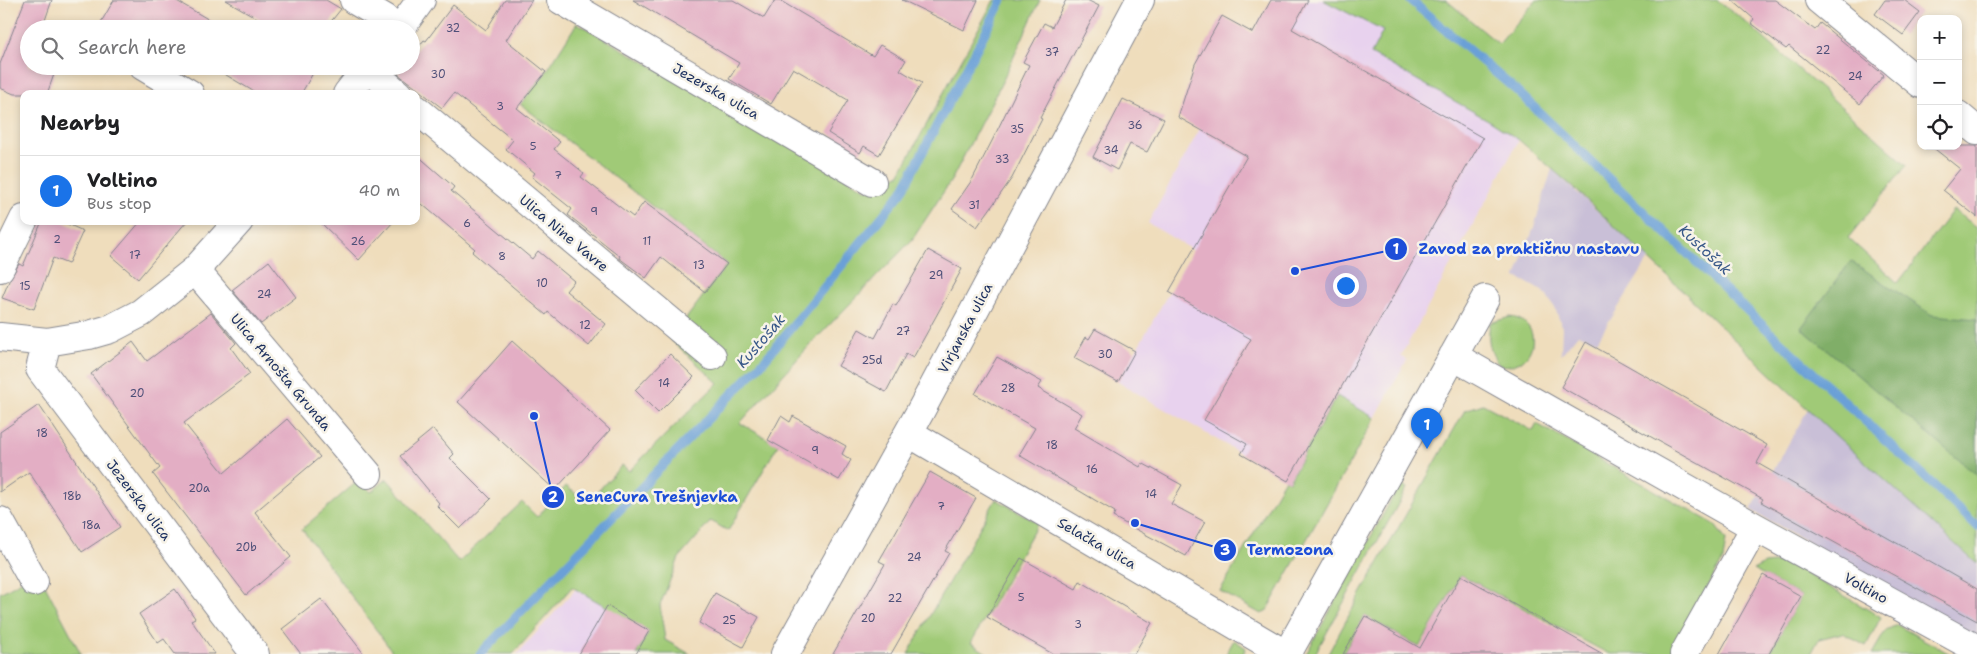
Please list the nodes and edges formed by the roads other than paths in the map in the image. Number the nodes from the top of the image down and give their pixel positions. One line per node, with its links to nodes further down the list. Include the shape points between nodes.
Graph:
1 (354, 0): 6 (street)
2 (421, 0): 7 (street)
3 (561, 0): 18 (street, Jezerska ulica)
4 (1140, 0): 28 (street, Virjanska ulica)
5 (1819, 0): 11 (street)
6 (387, 20)
7 (405, 20)
8 (157, 75): 12 (street)
9 (362, 75): 13 (street)
10 (378, 75): 14 (street)
11 (1917, 81)
12 (183, 90)
13 (350, 90)
14 (394, 90)
15 (420, 112): 26 (street, Ulica Nine Vavre)
16 (1962, 118): 17 (street)
17 (1977, 131)
18 (872, 182)
19 (21, 225): 21 (street)
20 (235, 225): 22 (street)
21 (0, 268)
22 (195, 270): 25 (street, via 141,313 110,329); 29 (street, Ulica Arnošta Grunda)
23 (1484, 299): 27 (street)
24 (0, 337): 25 (street)
25 (46, 342): 34 (street, Jezerska ulica, via 40,370)
26 (712, 356)
27 (1453, 356): 31 (street, Voltino); 36 (street)
28 (909, 433): 35 (street, Virjanska ulica); 36 (street, Selačka ulica)
29 (368, 474)
30 (0, 521): 32 (street)
31 (1755, 527): 33 (street, Voltino); 37 (street)
32 (34, 582)
33 (1977, 649)
34 (255, 654)
35 (784, 654)
36 (1286, 654)
37 (1684, 654)

